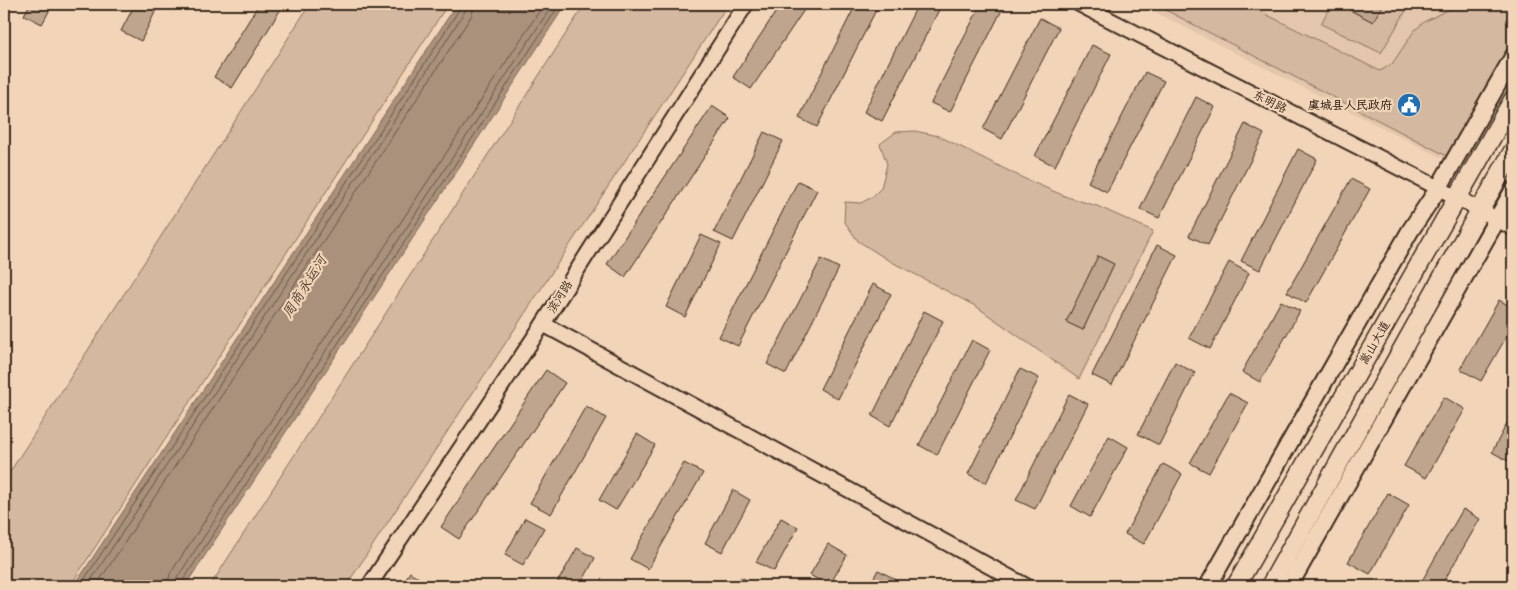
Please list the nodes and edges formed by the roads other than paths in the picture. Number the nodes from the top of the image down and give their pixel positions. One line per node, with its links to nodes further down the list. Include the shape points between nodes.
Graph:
1 (746, 4): 12 (street, 滨河路)
2 (1079, 4): 6 (street, 东明路)
3 (1513, 57): 6 (main road)
4 (1513, 100): 8 (main road, 嵩山大道)
5 (1513, 151): 9 (main road)
6 (1438, 189): 8 (street, 东明路); 15 (main road, via 1410,231)
7 (1513, 191): 10 (main road)
8 (1458, 198): 9 (street, 东明路); 16 (main road, 嵩山大道)
9 (1480, 210): 10 (street, 东明路); 17 (main road)
10 (1497, 220): 11 (street, 东明路); 18 (main road)
11 (1513, 228)
12 (543, 324): 13 (street, 滨河路); 14 (street)
13 (369, 586)
14 (1026, 586)
15 (1208, 586)
16 (1236, 586)
17 (1270, 586)
18 (1290, 586)

